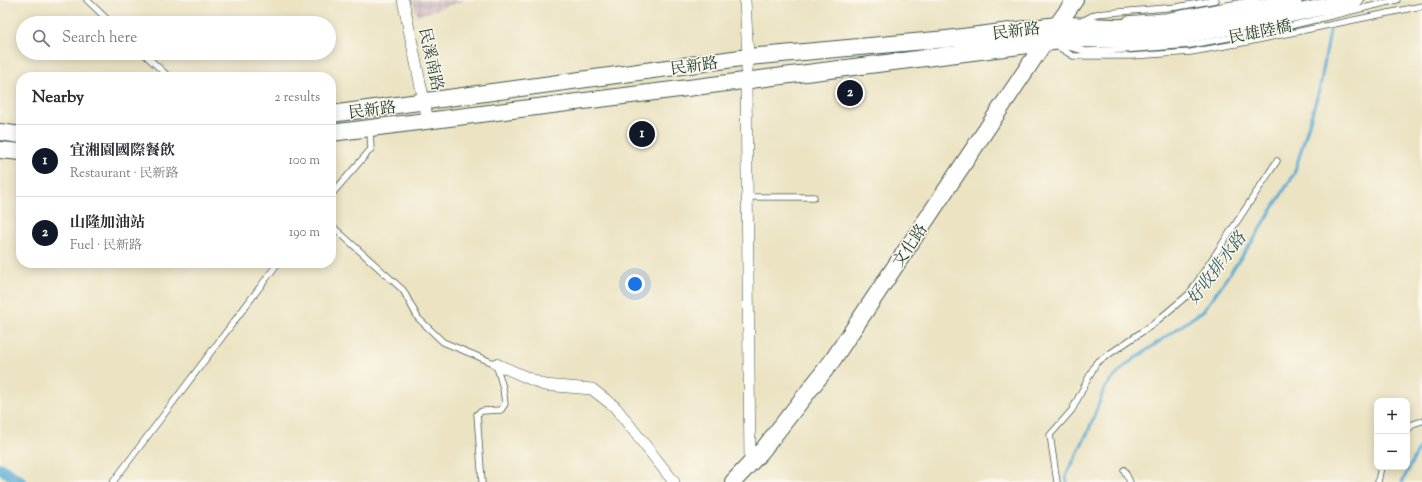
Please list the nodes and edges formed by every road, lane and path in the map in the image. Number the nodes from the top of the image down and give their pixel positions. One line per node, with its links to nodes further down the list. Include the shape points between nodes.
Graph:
1 (87, 0): 11 (lane)
2 (403, 0): 21 (street, 民溪南路)
3 (745, 0): 17 (street)
4 (1075, 0): 14 (main road, 文化路)
5 (1216, 0): 13 (lane, via 1178,7 1096,14)
6 (1256, 0): 15 (lane, 民雄陸橋, via 1166,16)
7 (1294, 0): 15 (main road, 民雄陸橋)
8 (1355, 0): 15 (main road, 民雄陸橋, via 1182,36)
9 (1397, 0): 15 (lane, 民雄陸橋, via 1266,31 1190,44)
10 (1422, 6): 16 (lane, via 1191,52 1073,56)
11 (104, 16)
12 (1108, 19): 13 (lane)
13 (1075, 24): 14 (main road, 民新路); 15 (main road, 民新路)
14 (1057, 25): 16 (main road, 文化路); 17 (main road, 民新路, via 947,39)
15 (1122, 34): 16 (main road, 民新路)
16 (1047, 43): 20 (main road, 民新路); 39 (main road, 文化路, via 832,361)
17 (748, 57): 20 (street); 21 (main road, 民新路)
18 (151, 60): 19 (lane)
19 (164, 72)
20 (746, 81): 23 (main road, 民新路); 32 (street)
21 (425, 102): 22 (main road, 民新路); 23 (street, 民溪南路)
22 (336, 113)
23 (428, 121): 24 (main road, 民新路)
24 (370, 128): 25 (main road, 民新路); 31 (lane, via 371,149)
25 (336, 131)
26 (0, 132): 27 (main road)
27 (16, 134)
28 (0, 150): 29 (main road)
29 (16, 152)
30 (1277, 161): 46 (lane, via 1189,294 1152,325 1096,363 1072,410 1050,435)
31 (336, 189)
32 (747, 197): 33 (lane); 39 (street)
33 (814, 197)
34 (336, 230): 36 (lane, via 403,290 418,318 443,342)
35 (274, 268): 42 (lane)
36 (496, 364): 43 (lane, via 505,404 501,410 482,411 478,414); 44 (street, via 544,385 592,389 615,408)
37 (1422, 421): 38 (lane)
38 (1410, 428)
39 (750, 464): 45 (main road, 文化路)
40 (1124, 470): 47 (lane)
41 (1381, 470): 48 (lane)
42 (113, 482)
43 (482, 482)
44 (674, 482)
45 (733, 482)
46 (1057, 482)
47 (1130, 482)
48 (1378, 482)

